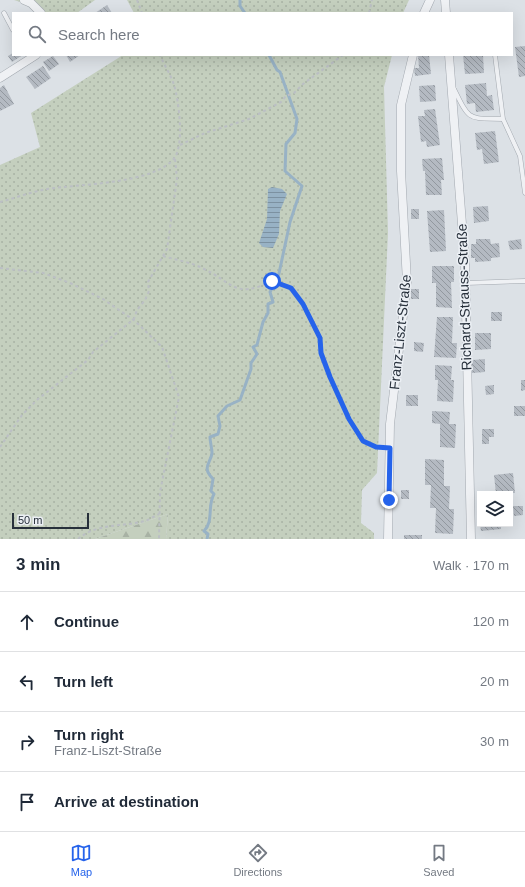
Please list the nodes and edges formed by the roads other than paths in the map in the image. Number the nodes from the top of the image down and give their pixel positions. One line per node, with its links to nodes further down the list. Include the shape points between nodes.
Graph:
1 (24, 0): 4 (street)
2 (430, 0): 5 (street)
3 (445, 0): 6 (street)
4 (40, 12)
5 (424, 12)
6 (446, 12)
7 (4, 13): 8 (lane)
8 (12, 28)
9 (413, 56): 19 (street, Franz-Liszt-Straße, via 401,105 401,171 407,282 390,424)
10 (448, 56): 14 (street, Richard-Strauss-Straße)
11 (495, 56): 15 (lane)
12 (31, 57): 13 (street)
13 (0, 78)
14 (450, 82): 15 (lane, via 466,113 475,118); 18 (street, Richard-Strauss-Straße)
15 (504, 119): 16 (lane, via 520,156)
16 (525, 193)
17 (525, 281): 18 (lane)
18 (465, 283): 20 (street, Richard-Strauss-Straße)
19 (388, 539)
20 (471, 539)

